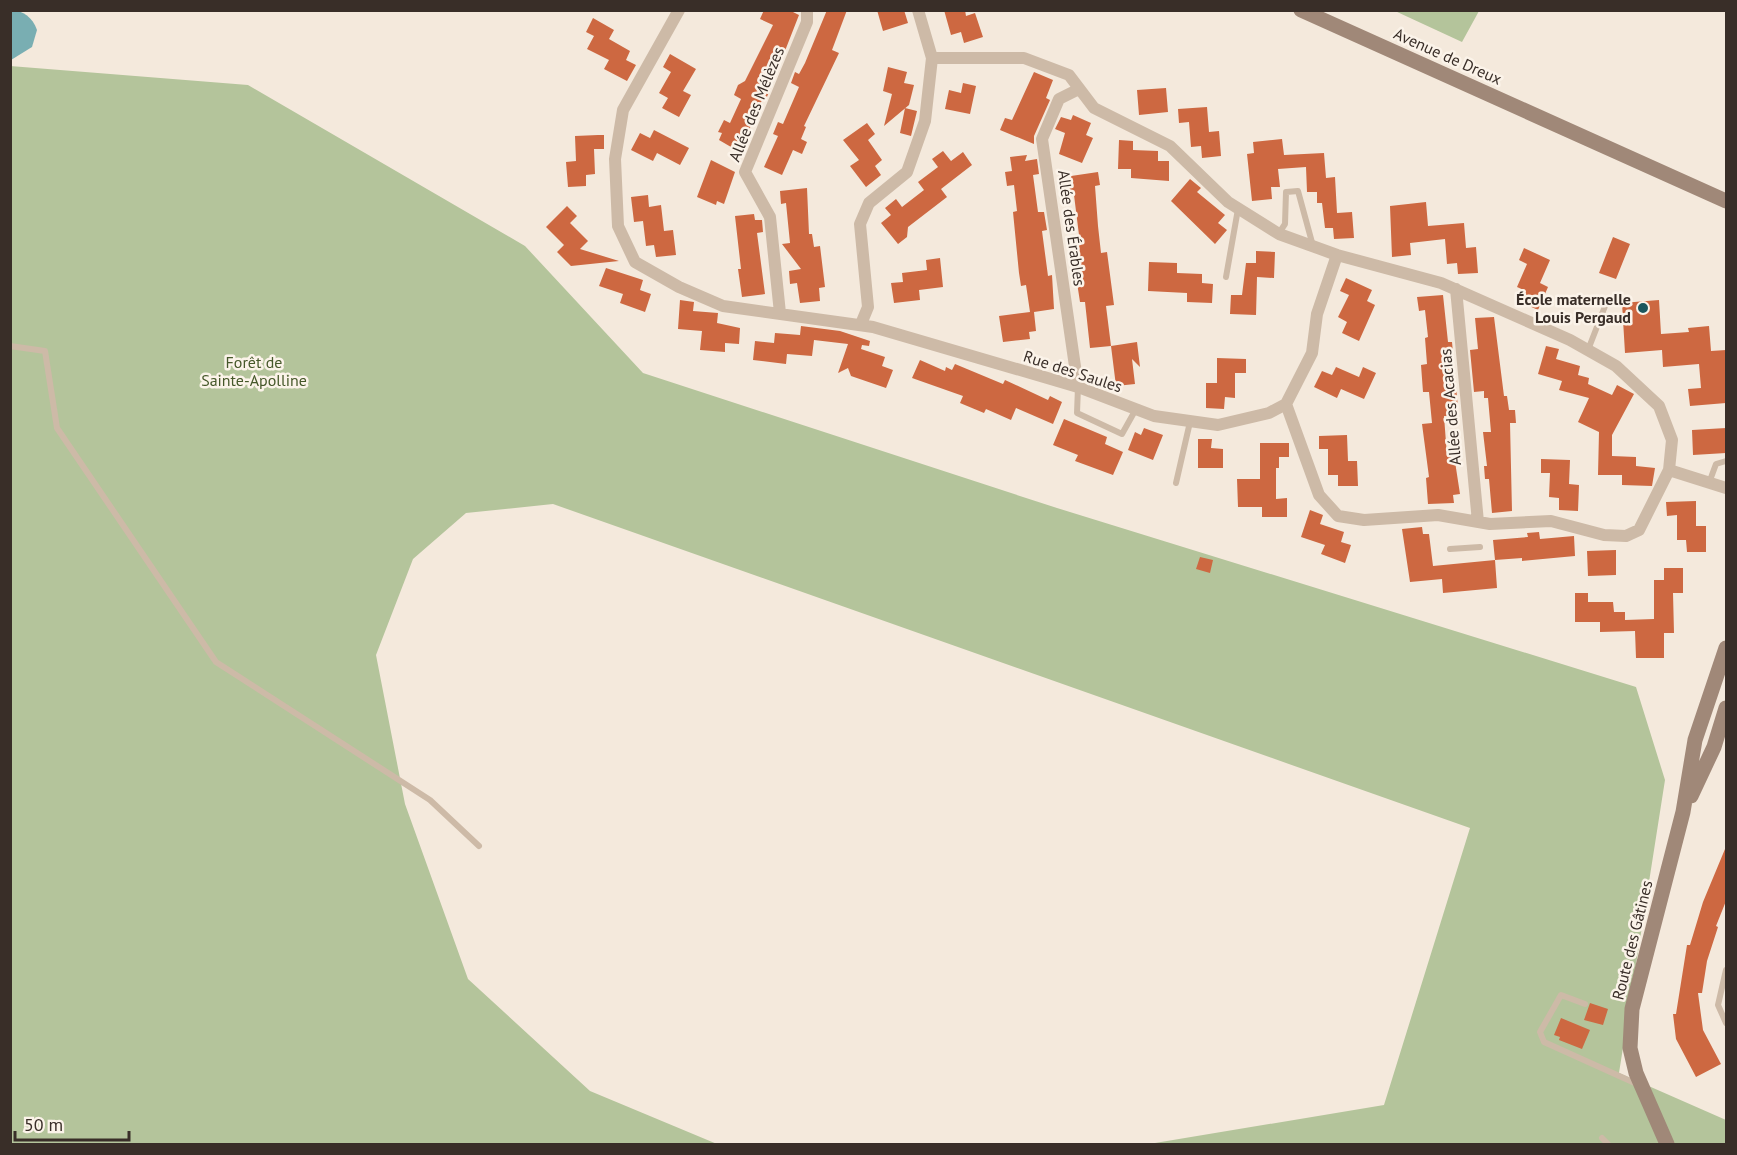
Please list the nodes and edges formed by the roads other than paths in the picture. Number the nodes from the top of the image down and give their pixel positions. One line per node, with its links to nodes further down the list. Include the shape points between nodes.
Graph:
1 (679, 10): 17 (street, Rue des Saules, via 623,110 615,159 618,226 635,262 679,287 723,306)
2 (807, 10): 17 (street, Allée des Mélèzes, via 807,22 745,172 770,217)
3 (918, 10): 5 (street)
4 (1301, 10): 7 (street, Avenue de Dreux)
5 (932, 58): 6 (street, via 1024,58 1069,75); 18 (street, via 925,121 907,172 869,203 860,224 868,307)
6 (1079, 88): 10 (street, via 1094,108 1170,146); 21 (street, Allée des Érables, via 1059,99 1042,139)
7 (1581, 134): 8 (street, Avenue de Dreux); 9 (street, Avenue de Dreux)
8 (1726, 192)
9 (1726, 201)
10 (1238, 208): 11 (street); 14 (lane)
11 (1279, 234): 12 (street); 12 (lane, via 1285,224 1286,192 1298,191)
12 (1313, 246): 13 (street)
13 (1337, 255): 15 (street); 22 (street, via 1317,314 1312,353)
14 (1226, 277)
15 (1456, 289): 20 (street); 30 (street, Allée des Acacias)
16 (1607, 301): 20 (lane)
17 (780, 313): 18 (street, Rue des Saules)
18 (861, 324): 21 (street, Rue des Saules)
19 (10, 346): 37 (lane, via 45,351 57,428 216,662 429,800)
20 (1588, 350): 26 (street, via 1616,366 1659,406 1672,440)
21 (1078, 387): 23 (street, Rue des Saules); 23 (lane, via 1077,413 1122,434)
22 (1286, 405): 24 (street, Rue des Saules, via 1218,425); 30 (street, via 1319,495 1338,516 1364,520 1438,514)
23 (1136, 409): 24 (street, Rue des Saules)
24 (1190, 422): 27 (lane)
25 (1726, 461): 28 (lane, via 1716,464)
26 (1669, 470): 28 (street); 30 (street, via 1639,530 1626,536 1604,535 1551,521)
27 (1176, 483)
28 (1709, 483): 29 (street)
29 (1726, 488)
30 (1478, 522)
31 (1480, 547): 32 (lane)
32 (1450, 549)
33 (1726, 648): 34 (street)
34 (1721, 683): 36 (street, via 1695,740)
35 (1726, 708): 36 (street, via 1714,747)
36 (1683, 812): 41 (street, Route des Gâtines, via 1632,1009 1630,1048)
37 (479, 846)
38 (1726, 970): 40 (lane, via 1718,1005)
39 (1585, 1004): 41 (lane, via 1566,995 1557,999 1540,1032 1544,1042)
40 (1726, 1023)
41 (1643, 1087): 44 (street, Route des Gâtines)
42 (1602, 1138): 43 (lane)
43 (1608, 1144)
44 (1667, 1144)

